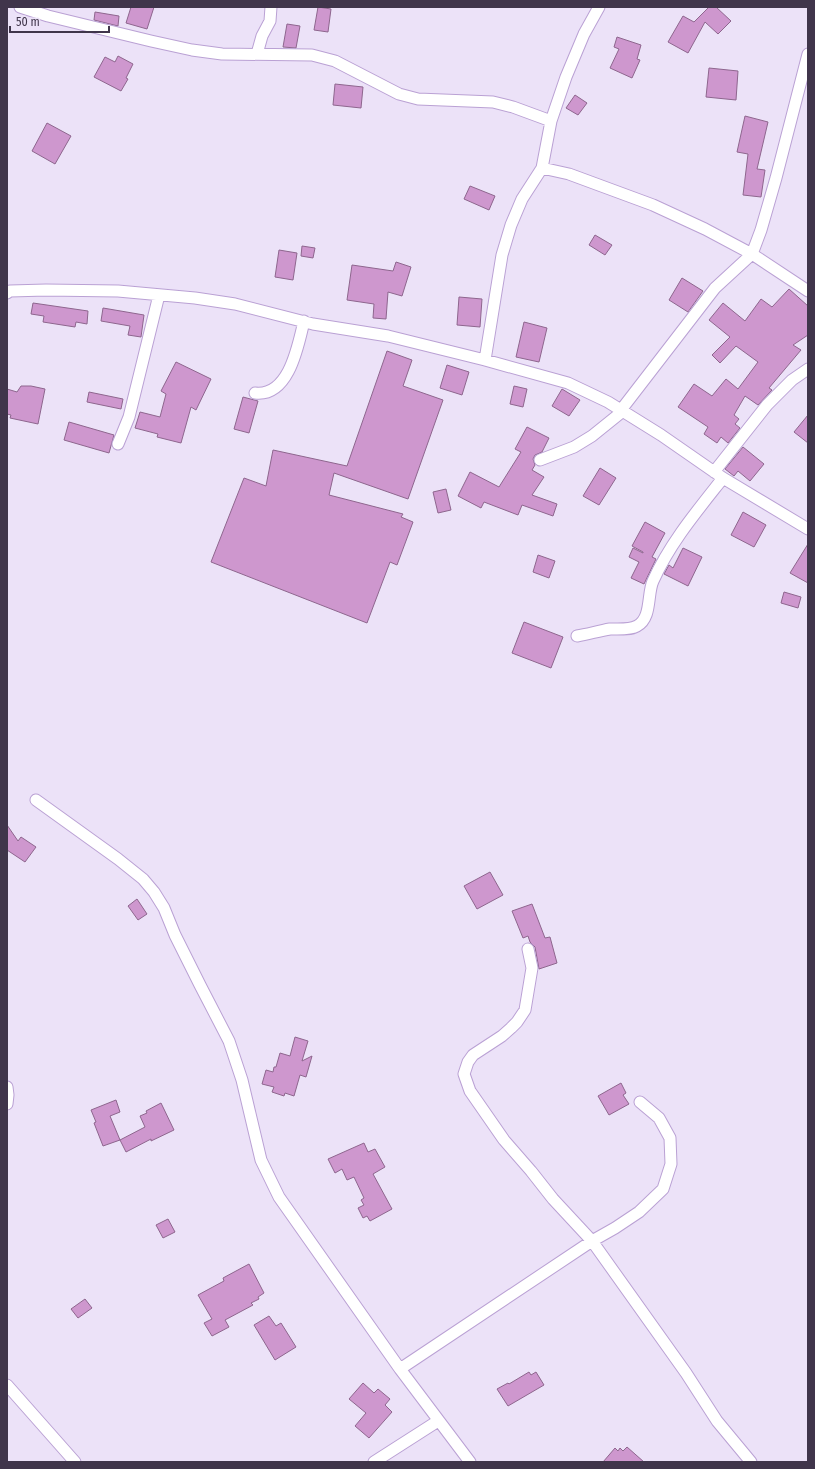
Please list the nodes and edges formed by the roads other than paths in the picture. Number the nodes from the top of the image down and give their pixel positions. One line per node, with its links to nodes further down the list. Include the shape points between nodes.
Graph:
1 (20, 7): 4 (street)
2 (271, 7): 5 (street, via 270,21)
3 (600, 7): 7 (street, via 584,34)
4 (49, 12): 5 (street, via 192,50 222,54)
5 (257, 54): 7 (street, via 312,55 335,61 399,94 418,99 493,102 513,106)
6 (808, 54): 9 (street, via 762,230)
7 (551, 121): 8 (street)
8 (542, 168): 9 (street, via 576,176 653,204); 14 (street, via 516,212 502,255)
9 (752, 254): 10 (street); 17 (street, via 715,288)
10 (808, 291)
11 (7, 293): 12 (street, via 78,290)
12 (158, 295): 13 (street, via 235,304); 18 (street, via 129,417)
13 (304, 321): 14 (street, via 388,336); 16 (street, via 298,346 284,379 273,390 262,394)
14 (485, 360): 17 (street, via 568,383)
15 (808, 368): 20 (street, via 767,405)
16 (255, 393)
17 (622, 410): 19 (street, via 586,440); 20 (street)
18 (118, 444)
19 (540, 460)
20 (719, 475): 21 (street); 22 (street, via 665,555 652,584 649,607 638,626)
21 (808, 528)
22 (577, 636)
23 (36, 800): 29 (street, via 118,859 143,879 154,892 229,1041 242,1080 261,1160 279,1197)
24 (528, 949): 28 (street, via 532,968 525,1010 502,1036 473,1055 464,1074 470,1091 504,1140)
25 (7, 1087): 27 (street)
26 (640, 1102): 28 (street, via 660,1118 670,1138 671,1164 664,1189 639,1212)
27 (7, 1104)
28 (592, 1241): 29 (street); 35 (street, via 717,1421)
29 (400, 1369): 31 (street)
30 (7, 1386): 32 (street)
31 (438, 1421): 33 (street); 34 (street)
32 (75, 1462)
33 (374, 1462)
34 (470, 1462)
35 (751, 1462)

